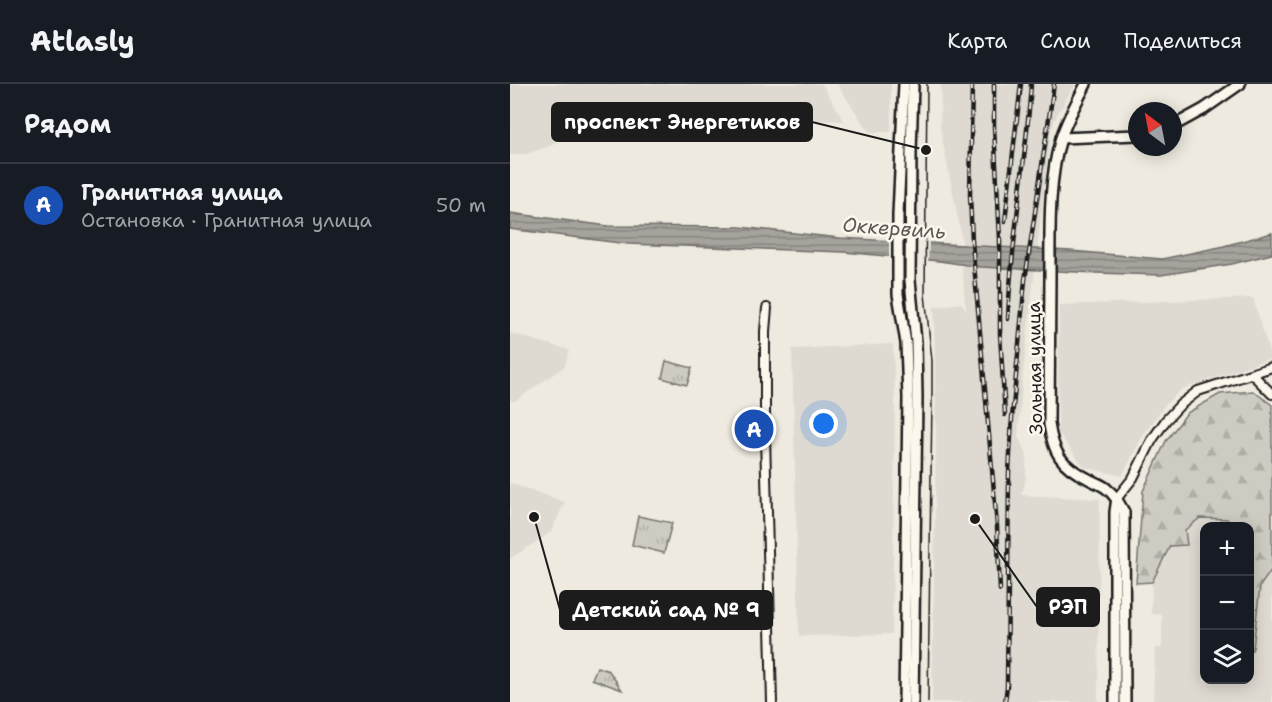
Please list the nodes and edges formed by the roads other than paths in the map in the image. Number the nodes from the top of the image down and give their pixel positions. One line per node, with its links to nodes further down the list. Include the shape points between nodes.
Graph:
1 (904, 84): 14 (street, via 897,279 906,343 908,398)
2 (913, 84): 15 (street, via 910,280 917,398)
3 (1086, 84): 7 (street)
4 (1240, 84): 5 (street)
5 (1182, 121)
6 (1128, 135): 7 (street)
7 (1061, 138): 12 (street, Зольная улица, via 1053,177 1050,241 1051,438 1067,467)
8 (767, 308): 13 (street, via 765,437)
9 (1272, 367): 10 (street)
10 (1252, 374): 11 (street); 12 (street, via 1198,391 1180,405 1152,440)
11 (1272, 394)
12 (1117, 498): 16 (street); 17 (street, via 1124,512)
13 (772, 702)
14 (904, 702)
15 (914, 702)
16 (1116, 702)
17 (1125, 702)

